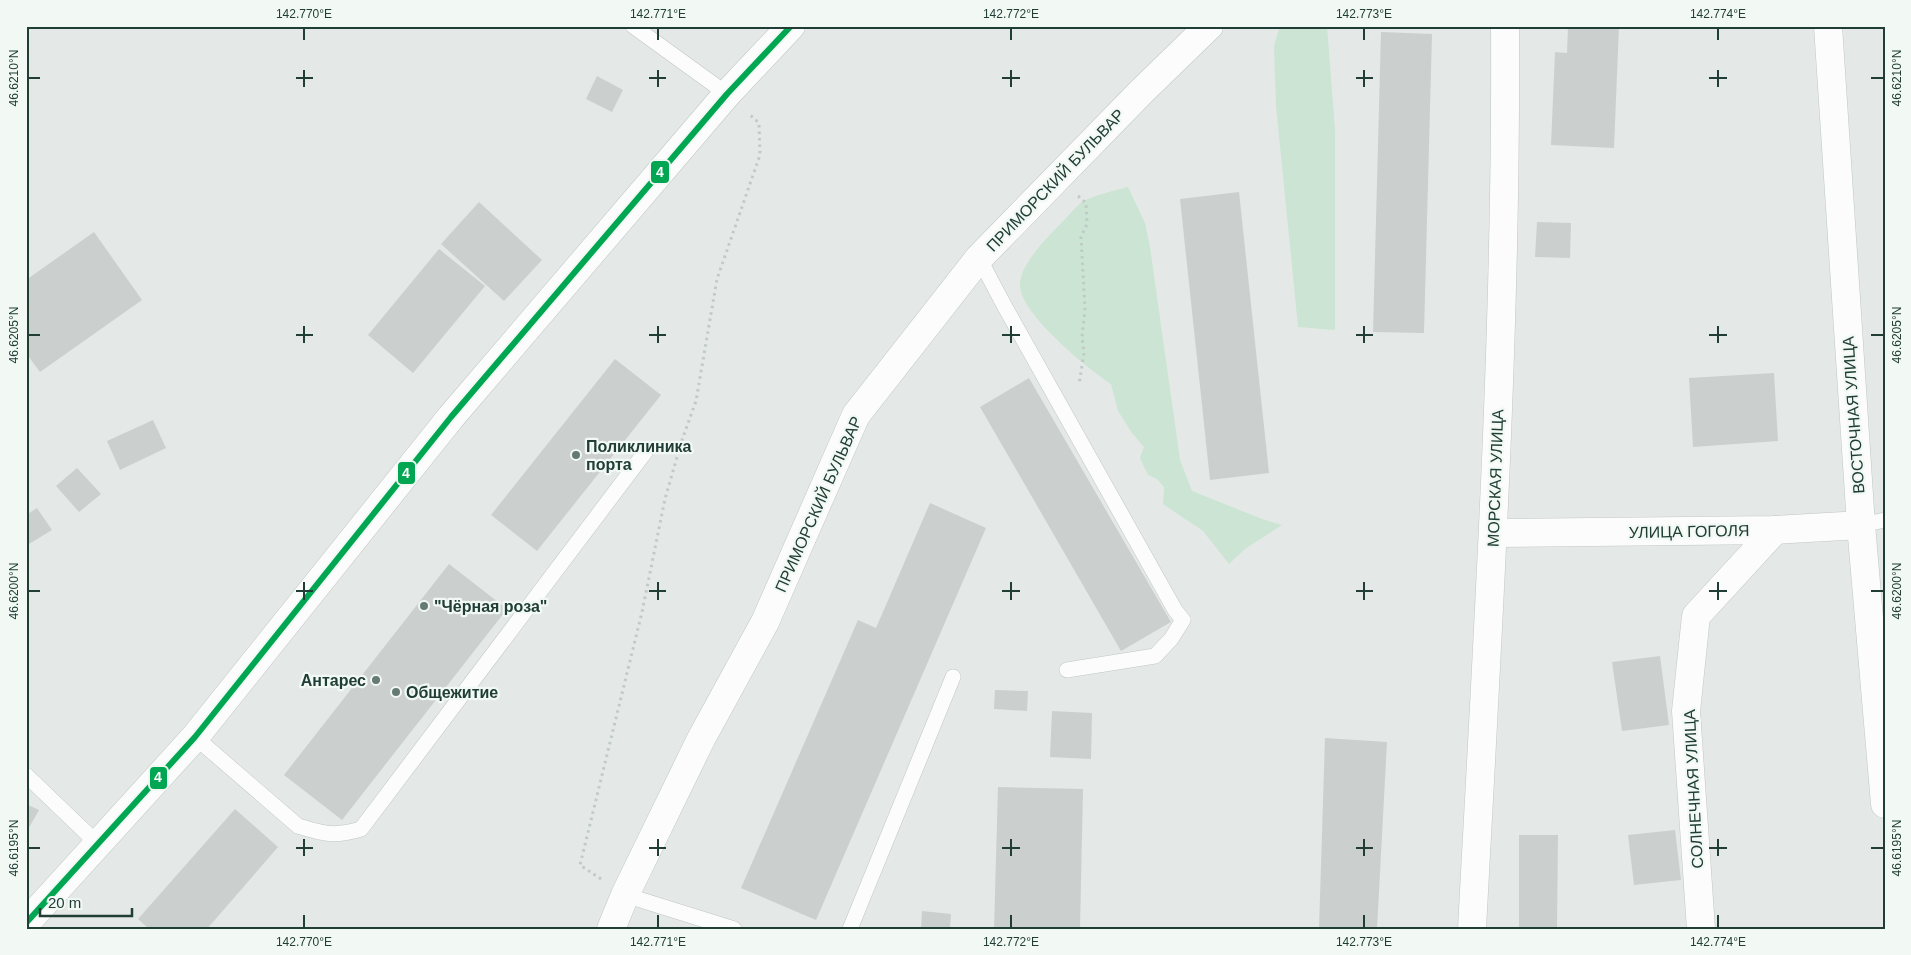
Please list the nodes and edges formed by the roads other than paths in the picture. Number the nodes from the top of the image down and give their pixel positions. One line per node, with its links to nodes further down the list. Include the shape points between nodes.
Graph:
1 (633, 26): 6 (lane)
2 (791, 26): 6 (street)
3 (1209, 26): 7 (street, ПРИМОРСКИЙ БУЛЬВАР)
4 (1505, 26): 11 (street, МОРСКАЯ УЛИЦА, via 1506,145)
5 (1828, 26): 9 (street, ВОСТОЧНАЯ УЛИЦА)
6 (727, 94): 14 (street, via 451,417)
7 (979, 258): 12 (lane, via 1183,620 1155,656); 18 (street, ПРИМОРСКИЙ БУЛЬВАР, via 856,415 765,622 701,739)
8 (646, 451): 14 (lane, via 361,829 342,834 298,826)
9 (1873, 522): 10 (street, УЛИЦА ГОГОЛЯ); 16 (street, ВОСТОЧНАЯ УЛИЦА)
10 (1775, 530): 11 (street, УЛИЦА ГОГОЛЯ); 24 (street, СОЛНЕЧНАЯ УЛИЦА, via 1696,616 1686,711)
11 (1493, 533): 23 (street, МОРСКАЯ УЛИЦА)
12 (1066, 670)
13 (953, 677): 22 (lane)
14 (195, 737): 17 (street)
15 (26, 775): 17 (lane)
16 (1885, 804)
17 (99, 844): 19 (street)
18 (625, 895): 20 (street, ПРИМОРСКИЙ БУЛЬВАР); 21 (lane)
19 (26, 923)
20 (611, 929)
21 (734, 929)
22 (850, 929)
23 (1472, 929)
24 (1701, 929)

